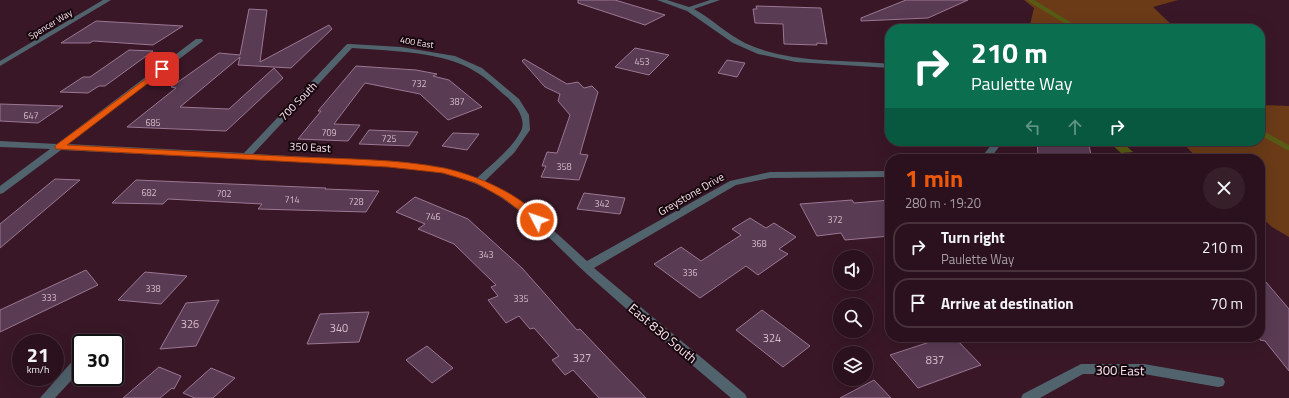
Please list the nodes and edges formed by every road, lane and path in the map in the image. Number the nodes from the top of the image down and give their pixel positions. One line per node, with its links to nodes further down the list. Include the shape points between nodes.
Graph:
1 (108, 0): 7 (street, Spencer Way)
2 (660, 0): 4 (street)
3 (717, 0): 4 (street)
4 (688, 9): 8 (street, via 742,45 762,52 783,58)
5 (199, 41): 11 (street)
6 (350, 46): 13 (street, 700 South); 15 (street, 400 East, via 401,49 452,58 479,70 516,101 525,115 526,130 511,151)
7 (0, 64)
8 (885, 66)
9 (0, 144): 11 (street, 350 East)
10 (995, 146): 12 (street)
11 (59, 147): 13 (street, 350 East); 16 (street)
12 (989, 154)
13 (246, 156): 15 (street, 350 East, via 404,165 444,171)
14 (885, 174): 17 (street, Greystone Drive, via 770,175 732,183)
15 (479, 181): 17 (street, 350 East, via 527,211)
16 (0, 191)
17 (586, 267): 21 (street, East 830 South)
18 (72, 371): 20 (street)
19 (1218, 382): 22 (street, 300 East, via 1144,369 1081,369)
20 (47, 398)
21 (740, 398)
22 (1028, 398)

